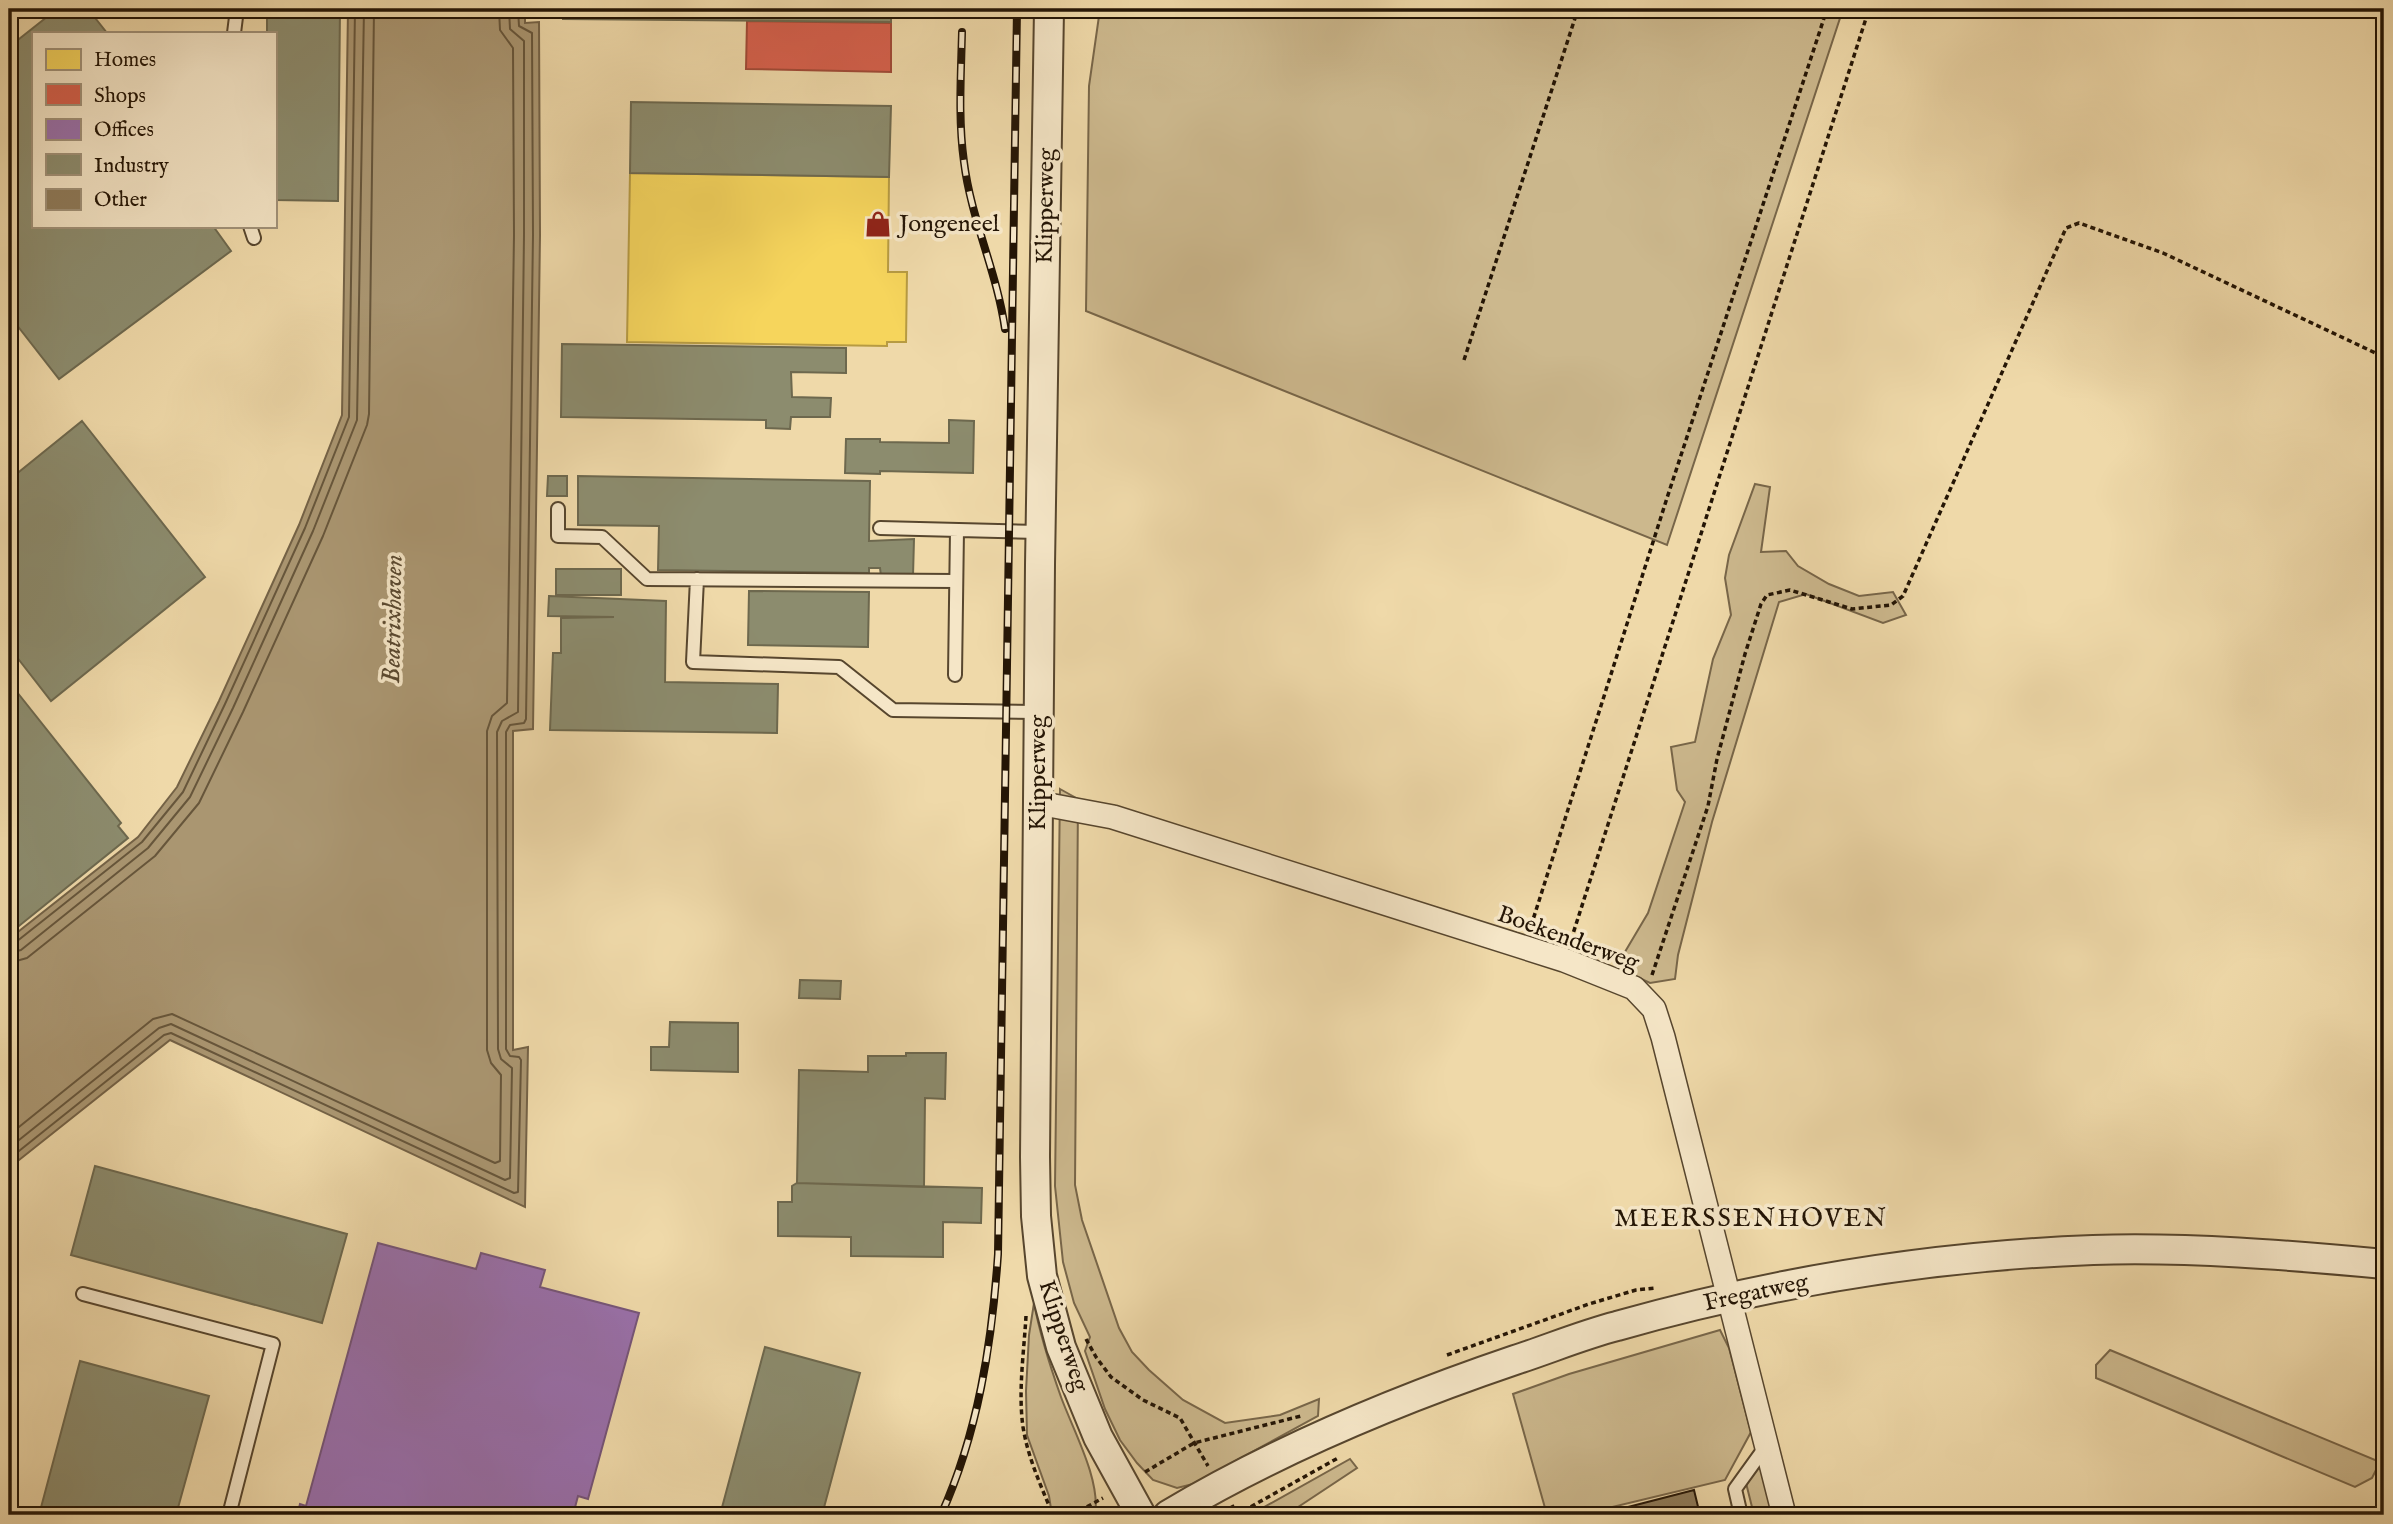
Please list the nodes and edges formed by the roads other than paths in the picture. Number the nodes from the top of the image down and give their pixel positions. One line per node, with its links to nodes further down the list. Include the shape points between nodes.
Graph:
1 (237, 9): 3 (lane)
2 (1049, 9): 7 (street, Klipperweg)
3 (234, 32)
4 (558, 509): 8 (lane, via 558,536 603,537 647,579)
5 (880, 528): 6 (lane)
6 (957, 530): 7 (lane); 9 (lane)
7 (1041, 532): 11 (street, Klipperweg)
8 (697, 579): 9 (lane); 11 (lane, via 693,662 839,667 893,710)
9 (956, 581): 10 (lane)
10 (955, 675)
11 (1038, 712): 12 (street, Klipperweg)
12 (1038, 803): 15 (street, Boekenderweg, via 1113,817 1627,983 1654,1009); 18 (street, Klipperweg, via 1035,1167 1042,1276 1061,1347 1098,1437)
13 (2384, 1264): 15 (street, Fregatweg, via 2291,1256 2083,1251 1877,1270)
14 (83, 1294): 17 (lane, via 273,1344)
15 (1728, 1297): 16 (street, Boekenderweg); 19 (street, Fregatweg, via 1614,1326 1387,1406 1220,1485)
16 (1766, 1446): 20 (lane, via 1735,1489); 21 (street, Boekenderweg)
17 (229, 1515)
18 (1141, 1515)
19 (1168, 1515)
20 (1741, 1515)
21 (1784, 1515)

